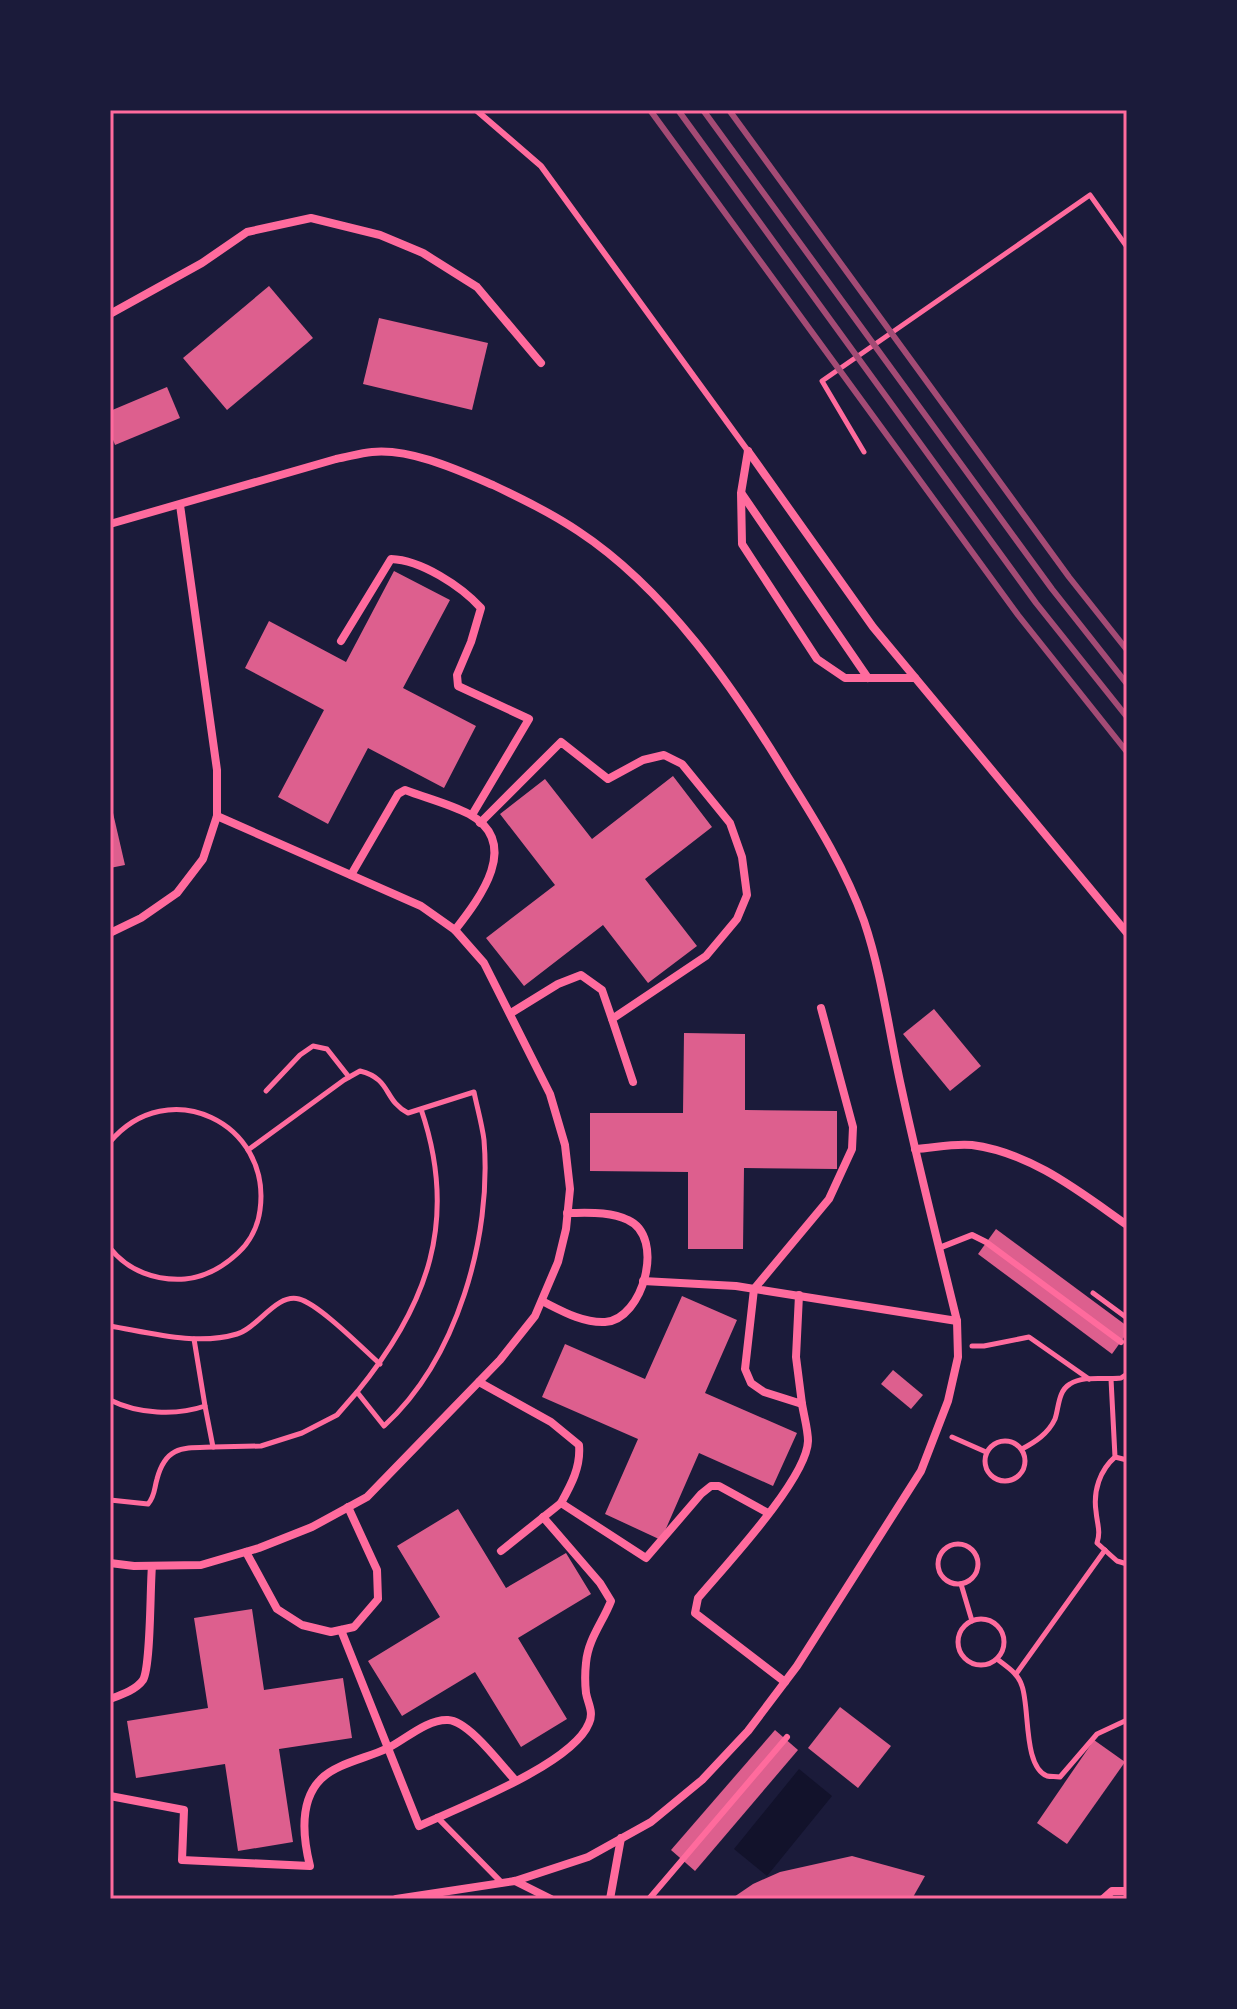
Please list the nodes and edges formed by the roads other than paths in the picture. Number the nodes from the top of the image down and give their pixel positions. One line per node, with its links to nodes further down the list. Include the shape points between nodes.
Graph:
1 (476, 110): 4 (lane, via 541,166)
2 (110, 314): 3 (street, via 247,232 311,218 380,235 456,273 477,287)
3 (541, 363)
4 (748, 451): 5 (street); 10 (street)
5 (741, 493): 9 (street); 9 (street, via 742,544 817,659 845,678)
6 (180, 505): 7 (street); 12 (street, via 217,770); 22 (street, via 374,451 418,457 532,503 619,562 732,688 820,828 864,921)
7 (110, 524)
8 (341, 641): 11 (street, via 391,559 404,559 464,589 481,608 457,675 458,686 529,719)
9 (868, 678): 10 (street)
10 (915, 678): 17 (street)
11 (472, 815): 13 (street); 14 (street, via 405,790)
12 (217, 816): 14 (street); 16 (street, via 203,859 177,893)
13 (480, 823): 15 (street, via 490,834 496,856 492,873); 20 (street, via 561,742 608,779 664,755 682,764 730,823 747,895 737,919 706,956)
14 (351, 875): 15 (street, via 421,906)
15 (455, 930): 19 (street, via 484,963)
16 (110, 933)
17 (1127, 933)
18 (821, 1008): 27 (street, via 853,1127 852,1149 829,1199)
19 (511, 1013): 20 (street, via 581,975 602,990); 23 (street, via 550,1094 565,1145)
20 (612, 1019): 21 (street)
21 (633, 1082)
22 (915, 1149): 24 (street, via 971,1145 1011,1156 1053,1173); 25 (street)
23 (567, 1213): 26 (street, via 630,1220 649,1251); 29 (street, via 558,1262)
24 (1127, 1225)
25 (939, 1248): 30 (street); 31 (lane, via 972,1235 986,1242)
26 (643, 1281): 27 (street); 29 (street, via 631,1308 608,1322 578,1319)
27 (754, 1289): 28 (street); 33 (street, via 745,1369 751,1383 764,1392)
28 (799, 1295): 30 (street); 33 (street, via 796,1357)
29 (542, 1301): 32 (street)
30 (957, 1321): 43 (street, via 958,1357 948,1401 921,1471)
31 (1121, 1342)
32 (479, 1382): 34 (street, via 551,1422 579,1445 573,1482); 35 (street, via 367,1497)
33 (802, 1404): 36 (street, via 808,1443 797,1472)
34 (561, 1503): 36 (street, via 646,1558 711,1486); 37 (street)
35 (348, 1507): 39 (street); 42 (street, via 377,1570 378,1599 354,1627)
36 (768, 1513): 43 (street, via 698,1598 695,1613)
37 (543, 1517): 38 (street); 47 (street, via 611,1601 591,1638 586,1662 589,1723 578,1740 542,1768)
38 (501, 1551)
39 (246, 1552): 41 (street, via 201,1565); 42 (street, via 277,1609 302,1625)
40 (110, 1563): 41 (street)
41 (152, 1566): 44 (street, via 149,1659 143,1680)
42 (341, 1630): 46 (street)
43 (785, 1682): 50 (street, via 702,1780 651,1822)
44 (110, 1699)
45 (787, 1737): 57 (lane)
46 (389, 1748): 47 (street, via 430,1724 449,1720 466,1727); 48 (street, via 321,1779 306,1807 310,1866 182,1860 184,1810); 49 (street, via 419,1826)
47 (515, 1780): 49 (street)
48 (110, 1796)
49 (437, 1817): 52 (lane)
50 (621, 1838): 51 (street, via 588,1857); 56 (street)
51 (515, 1881): 52 (street); 55 (street)
52 (502, 1883): 54 (street)
53 (1127, 1891): 58 (street, via 1112,1891)
54 (396, 1899)
55 (551, 1899)
56 (610, 1899)
57 (649, 1899)
58 (1103, 1899)

